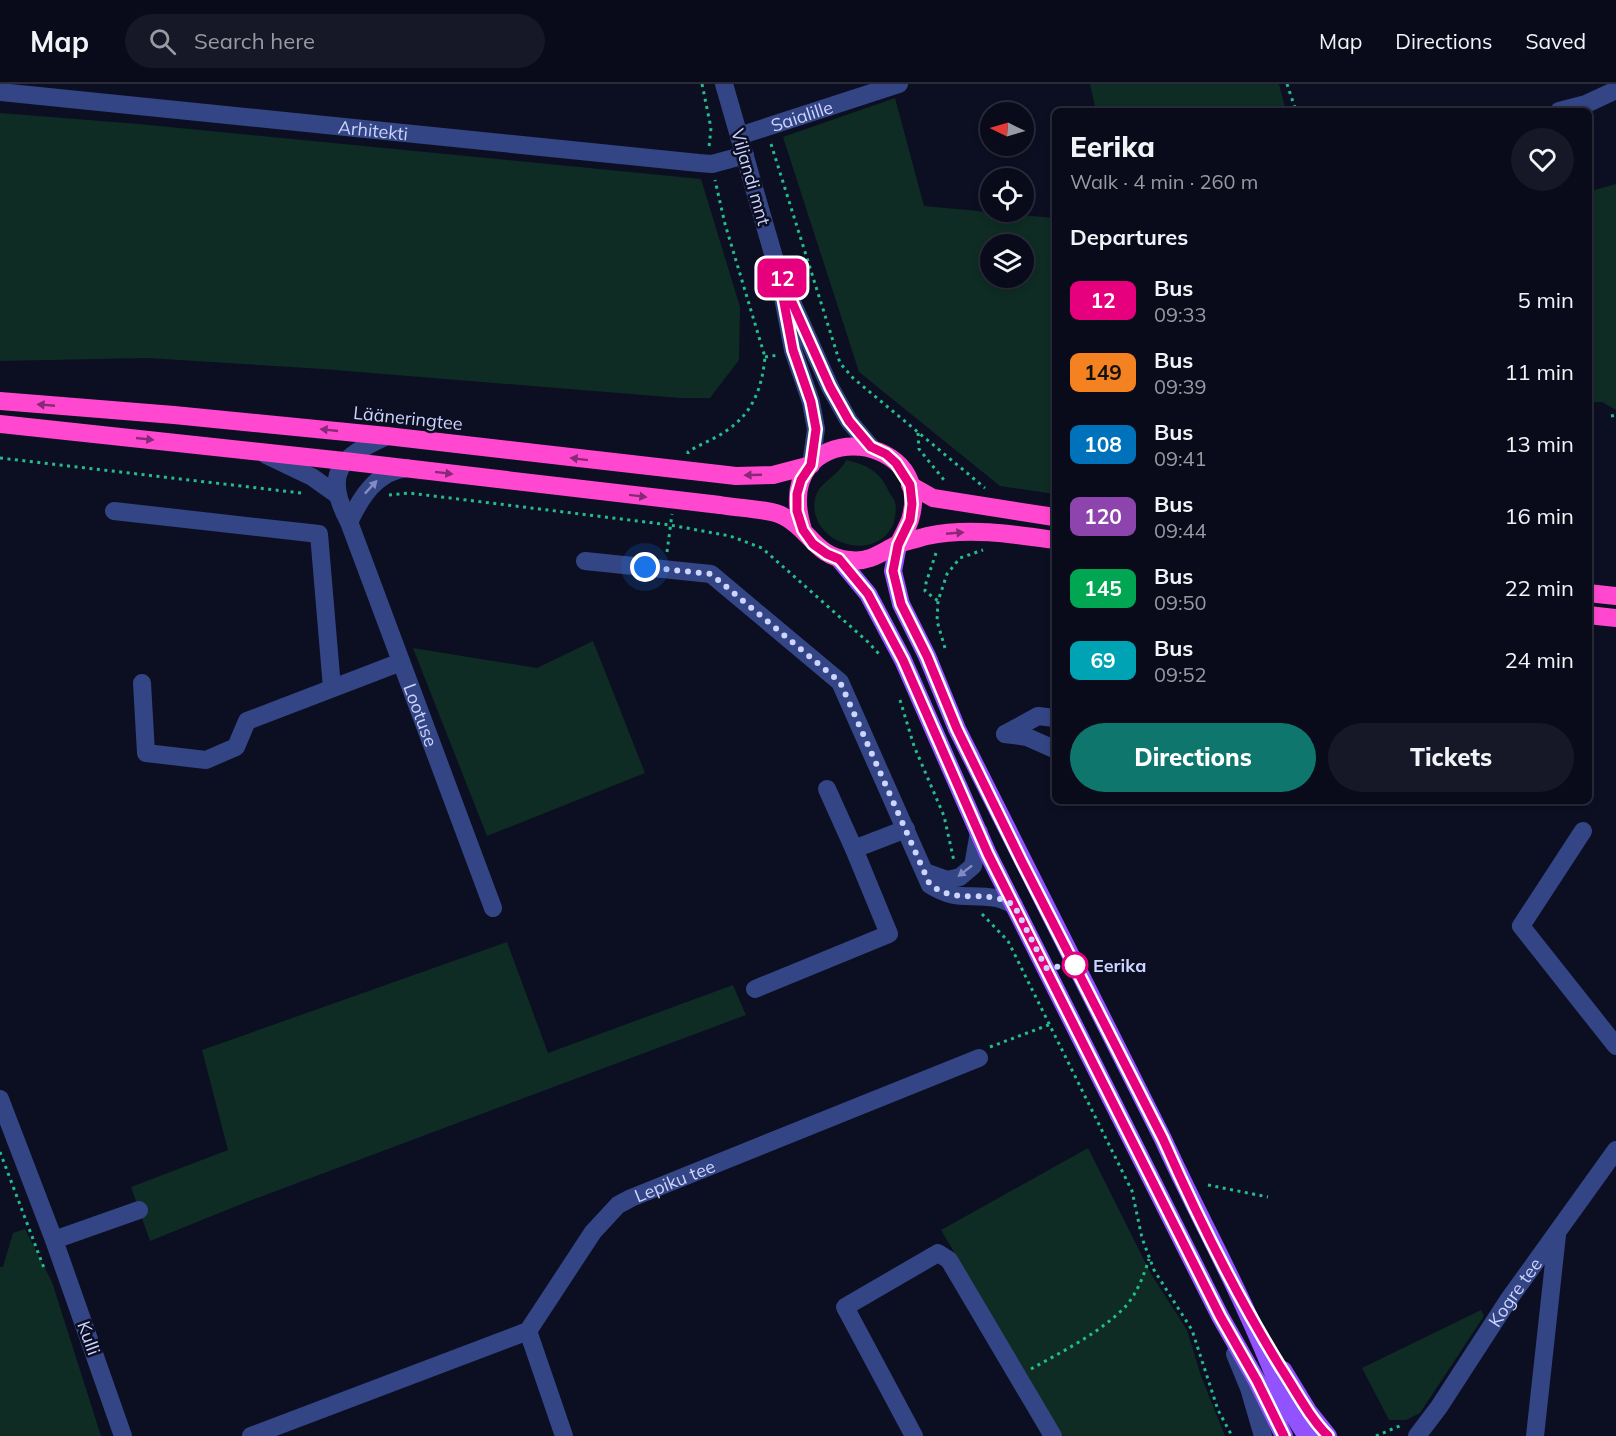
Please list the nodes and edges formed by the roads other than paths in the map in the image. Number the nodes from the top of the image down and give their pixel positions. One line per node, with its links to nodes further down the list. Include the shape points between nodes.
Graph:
1 (724, 84): 6 (street, Viljandi mnt)
2 (899, 84): 6 (street, Saialille)
3 (1616, 90): 5 (street)
4 (0, 92): 7 (street, Arhitekti, via 712,164)
5 (1571, 108)
6 (739, 136): 7 (street, Viljandi mnt)
7 (745, 155): 8 (street, Viljandi mnt)
8 (778, 271): 12 (street, Viljandi mnt, via 830,387 849,421); 15 (street, Viljandi mnt, via 793,350 816,429)
9 (0, 401): 11 (highway, Lääneringtee, one-way to 9)
10 (0, 424): 13 (highway, one-way to 13)
11 (387, 436): 14 (street, via 360,448); 15 (highway, Lääneringtee, one-way to 11, via 773,475 736,476)
12 (871, 447): 15 (highway, Lääneringtee, via 838,447); 17 (highway, via 896,463)
13 (258, 452): 14 (highway); 18 (street, Lootuse, via 312,477)
14 (344, 461): 16 (highway); 18 (street)
15 (811, 465): 22 (highway, Lääneringtee, via 797,494)
16 (407, 468): 21 (street, one-way to 16, via 381,477); 22 (highway, one-way to 22, via 771,513 782,515)
17 (910, 485): 20 (highway, via 933,498); 25 (highway, via 910,520)
18 (336, 494): 21 (street, Lootuse)
19 (114, 511): 23 (street)
20 (1052, 517)
21 (349, 522): 23 (street); 32 (street, Lootuse)
22 (803, 530): 26 (highway, via 813,544)
23 (320, 534): 34 (street)
24 (1052, 540): 25 (highway, one-way to 24, via 960,531)
25 (898, 545): 26 (highway, via 863,560); 53 (main road, via 893,571 901,604 957,729)
26 (839, 559): 40 (main road, via 868,594 903,660)
27 (585, 561): 38 (street, via 711,574 840,682)
28 (1592, 593): 29 (highway)
29 (1616, 596)
30 (1592, 615): 31 (highway)
31 (1616, 618)
32 (401, 662): 34 (street); 44 (street, Lootuse)
33 (142, 683): 34 (street, via 146,753 206,760 236,747 247,721)
34 (332, 688)
35 (1052, 718): 36 (street, via 1038,716 1005,734 1028,737)
36 (1052, 748)
37 (827, 789): 41 (street)
38 (906, 829): 41 (street); 42 (street)
39 (1583, 831): 46 (street, via 1521,926)
40 (979, 832): 42 (street, one-way to 42, via 973,866 960,877 947,880); 43 (main road)
41 (854, 849): 45 (street, via 889,934)
42 (925, 872): 43 (street, via 930,885 944,894 997,898)
43 (1014, 905): 54 (main road)
44 (493, 908)
45 (755, 989)
46 (1616, 1046)
47 (979, 1058): 55 (street, Lepiku tee, via 618,1205 593,1232)
48 (0, 1099): 52 (street, Kulli)
49 (1616, 1150): 51 (street, Kogre tee)
50 (139, 1210): 52 (street)
51 (1557, 1232): 65 (street, Kogre tee); 66 (street)
52 (54, 1240): 56 (street, Kulli)
53 (1249, 1315): 63 (main road, via 1294,1417); 64 (main road, via 1308,1411)
54 (1220, 1316): 61 (street, via 1249,1388); 62 (main road)
55 (528, 1331): 57 (street); 58 (street)
56 (123, 1436)
57 (251, 1436)
58 (564, 1436)
59 (914, 1436): 60 (street, via 845,1306 938,1253 949,1260)
60 (1053, 1436)
61 (1263, 1436)
62 (1284, 1436)
63 (1307, 1436)
64 (1328, 1436)
65 (1417, 1436)
66 (1535, 1436)

